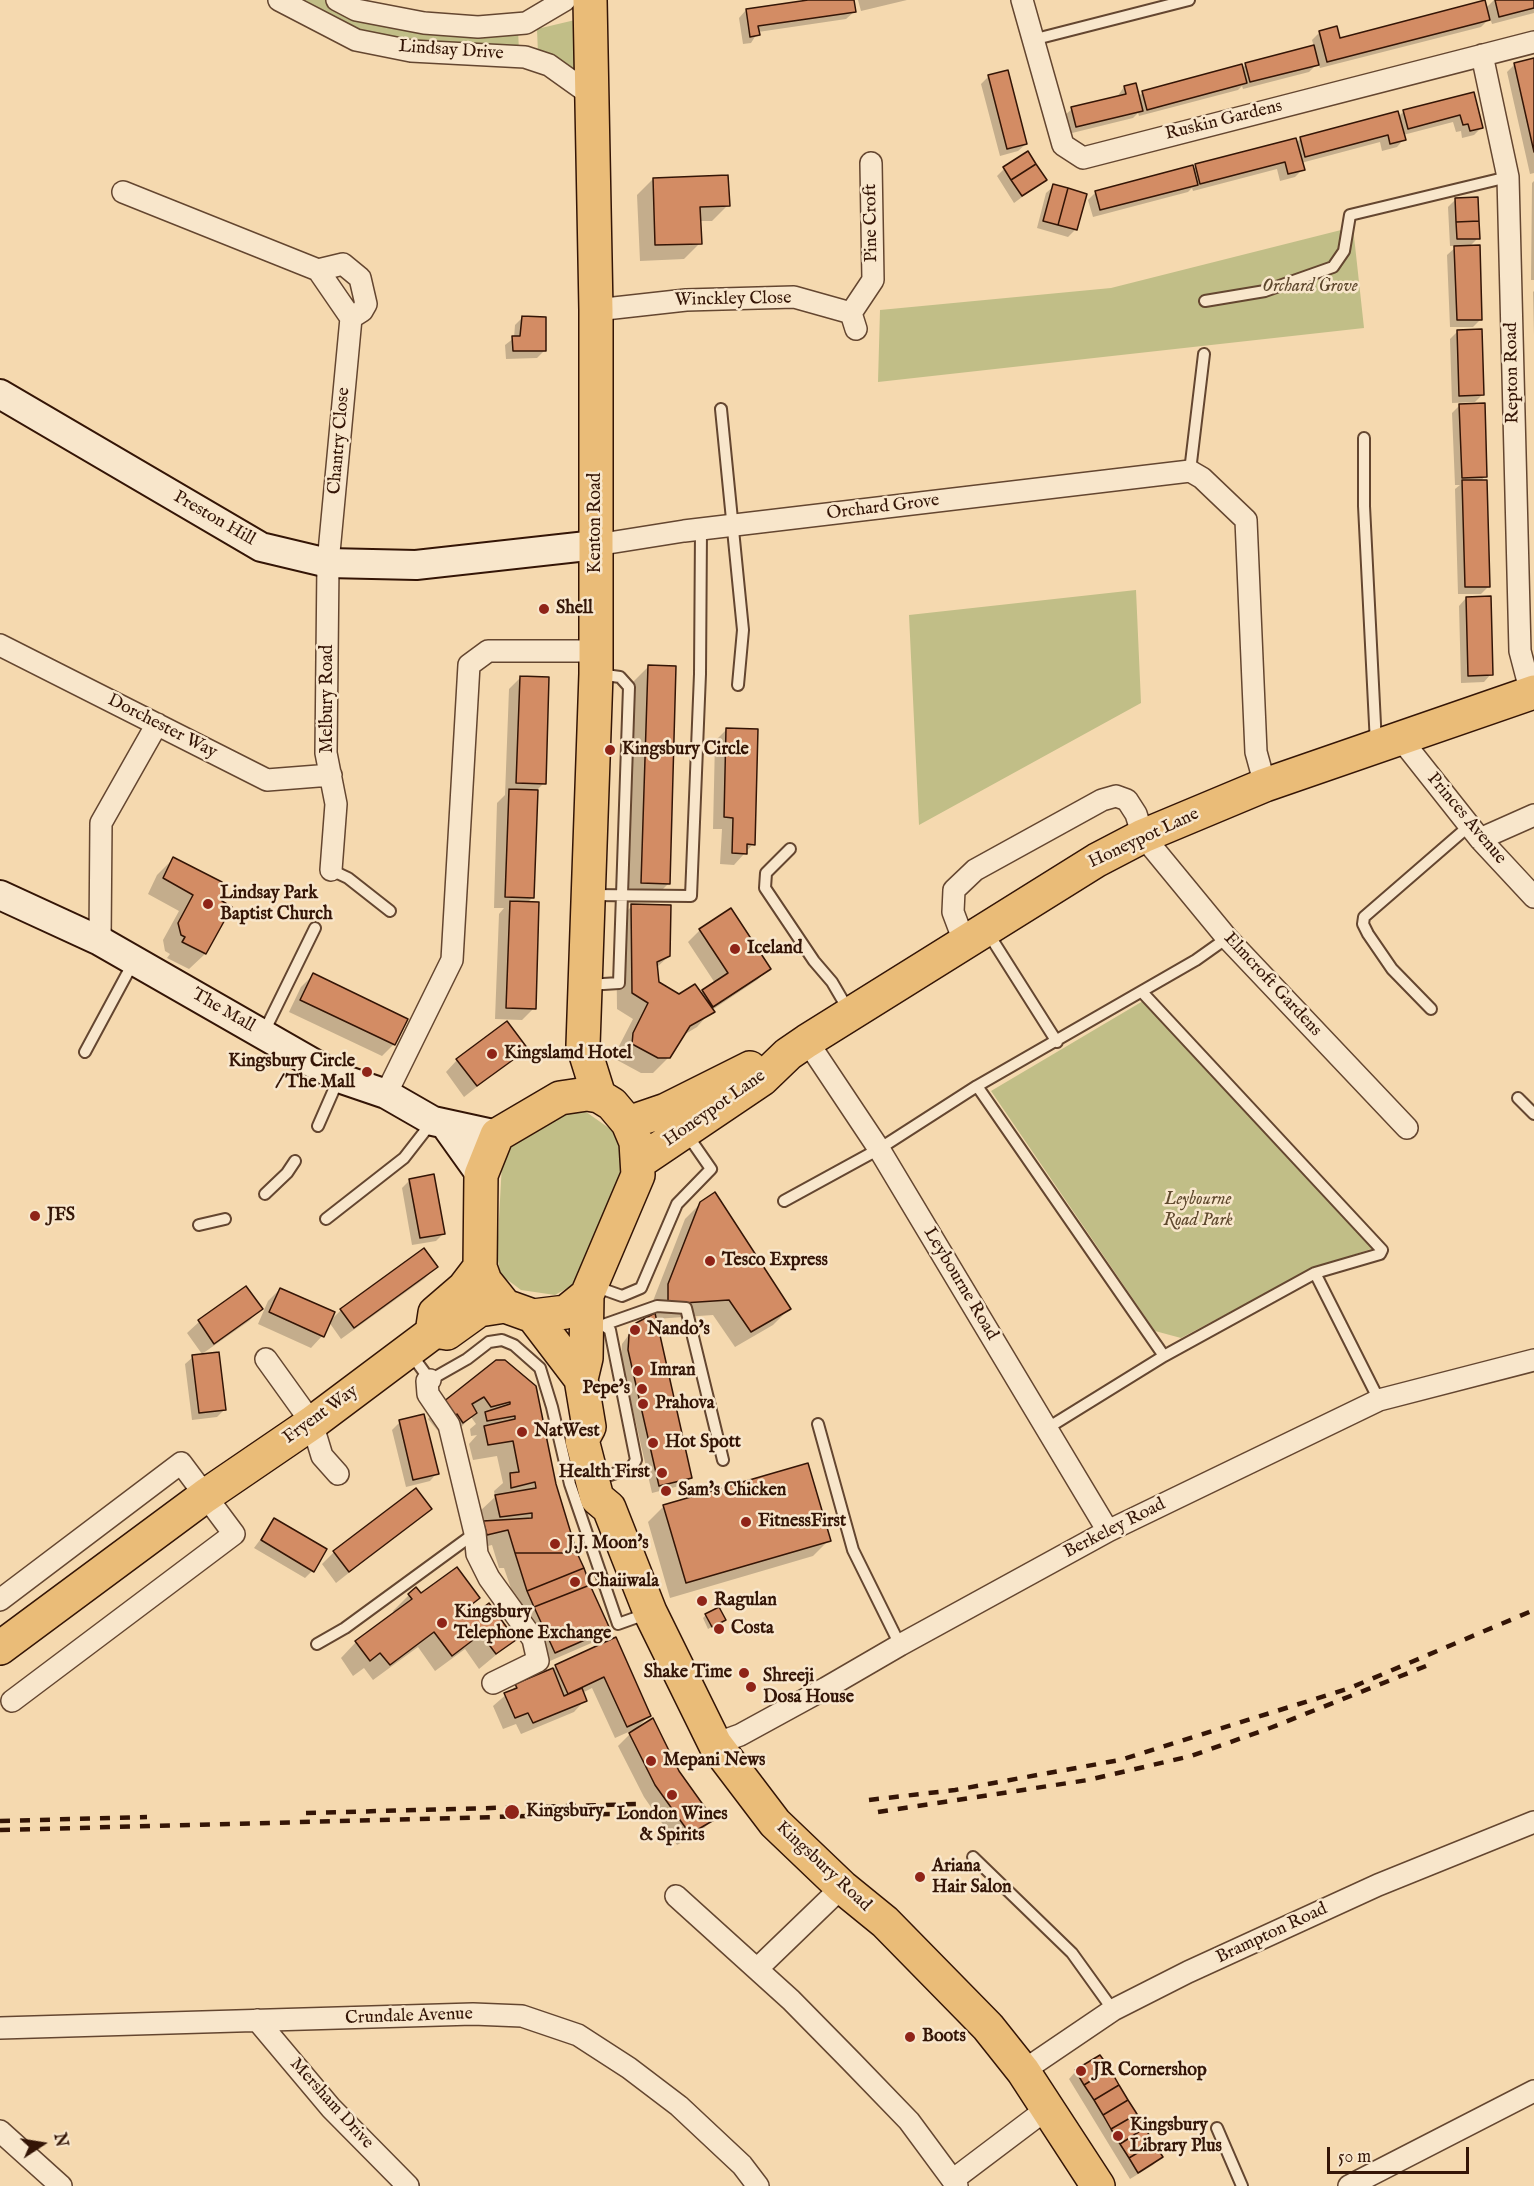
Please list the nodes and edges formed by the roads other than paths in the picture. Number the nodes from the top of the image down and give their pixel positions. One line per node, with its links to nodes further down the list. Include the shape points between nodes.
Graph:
1 (279, 0): 11 (street, Lindsay Drive, via 356,40 411,51)
2 (336, 0): 7 (street, Lindsay Drive, via 356,10 424,23 478,27)
3 (566, 0): 7 (street, Lindsay Drive)
4 (590, 0): 12 (main road, Kenton Road)
5 (1022, 0): 8 (street, Ruskin Gardens)
6 (1189, 0): 8 (lane)
7 (526, 23): 11 (street, Lindsay Drive)
8 (1032, 40): 10 (street, Ruskin Gardens, via 1063,145 1083,158)
9 (1534, 42): 10 (street, Ruskin Gardens)
10 (1482, 55): 14 (street, Repton Road)
11 (525, 57): 12 (street, Lindsay Drive, via 549,65)
12 (591, 95): 18 (main road, Kenton Road)
13 (871, 163): 20 (street, Pine Croft, via 873,280)
14 (1508, 177): 17 (lane, via 1350,215 1344,251 1333,267 1265,291); 33 (street, Repton Road, via 1520,651)
15 (123, 192): 16 (street, Chantry Close)
16 (318, 270): 19 (street); 19 (street, Chantry Close, via 343,264 360,278 366,304)
17 (1205, 301)
18 (596, 310): 20 (street, Winckley Close, via 686,300 794,297); 28 (main road, Kenton Road)
19 (351, 318): 29 (street, Chantry Close)
20 (854, 321)
21 (1204, 354): 25 (lane)
22 (0, 394): 29 (street, Preston Hill, via 261,547)
23 (722, 409): 26 (lane)
24 (1364, 438): 35 (lane, via 1364,506)
25 (1190, 471): 26 (street, Orchard Grove); 37 (street, via 1246,520 1256,752)
26 (731, 526): 27 (street, Orchard Grove); 32 (lane, via 743,630)
27 (701, 530): 28 (street, Orchard Grove); 44 (lane, via 691,896)
28 (596, 545): 29 (street, Preston Hill, via 416,565); 31 (main road, Kenton Road)
29 (328, 563): 36 (street, Melbury Road, via 326,753)
30 (0, 645): 34 (street, Dorchester Way)
31 (596, 662): 44 (main road, Kenton Road); 62 (street, via 488,651 470,666 452,960)
32 (738, 685)
33 (1532, 692): 35 (main road, Honeypot Lane)
34 (157, 724): 36 (street, Dorchester Way, via 267,780); 50 (street, via 101,823)
35 (1388, 741): 37 (main road, Honeypot Lane); 39 (street, Princes Avenue)
36 (331, 775): 42 (street, Melbury Road, via 336,804)
37 (1265, 785): 40 (main road, Honeypot Lane)
38 (1534, 815): 39 (street)
39 (1474, 832): 45 (street, Princes Avenue); 53 (lane, via 1364,917 1368,934 1392,969)
40 (1143, 836): 48 (main road, Honeypot Lane, via 1079,870); 48 (street, Elmcroft Gardens, via 1127,800 1116,796 975,870 954,890 953,912); 49 (street, Elmcroft Gardens)
41 (790, 849): 54 (lane, via 766,873 765,888)
42 (331, 870): 46 (lane, via 348,878)
43 (0, 895): 50 (street, The Mall)
44 (606, 895): 57 (main road, Kenton Road, via 585,985)
45 (1534, 897)
46 (390, 912)
47 (315, 928): 55 (lane)
48 (975, 937): 54 (main road, Honeypot Lane); 56 (lane)
49 (1227, 938): 52 (lane); 70 (street, Elmcroft Gardens)
50 (100, 941): 51 (street, The Mall)
51 (134, 961): 55 (street, The Mall); 59 (lane)
52 (1142, 992): 56 (lane); 83 (lane, via 1381,1249 1380,1254)
53 (1431, 1009)
54 (851, 1014): 58 (main road, Honeypot Lane)
55 (262, 1034): 60 (street, The Mall)
56 (1057, 1042): 61 (lane)
57 (583, 1045): 63 (main road, Kenton Road); 64 (main road, Kenton Road)
58 (797, 1047): 68 (main road, Honeypot Lane, via 666,1110); 71 (main road, Honeypot Lane, via 762,1079); 73 (street, Leybourne Road)
59 (85, 1052)
60 (339, 1078): 62 (street, The Mall); 69 (lane)
61 (977, 1086): 73 (lane); 88 (lane)
62 (387, 1094): 67 (street, The Mall)
63 (599, 1096): 64 (main road); 68 (main road, via 612,1104)
64 (560, 1098): 72 (main road)
65 (1518, 1098): 66 (lane)
66 (1534, 1114)
67 (439, 1123): 72 (street, The Mall); 76 (street, The Mall); 80 (lane, via 404,1158)
68 (628, 1123): 75 (main road)
69 (318, 1126)
70 (1407, 1128)
71 (684, 1130): 75 (main road, Honeypot Lane); 84 (lane, via 711,1170 677,1204 641,1288)
72 (497, 1136): 76 (main road)
73 (879, 1149): 78 (lane); 97 (street, Leybourne Road)
74 (295, 1161): 77 (lane)
75 (639, 1162): 84 (main road, via 632,1194)
76 (482, 1175): 82 (main road)
77 (265, 1194)
78 (784, 1201)
79 (225, 1219): 81 (lane)
80 (326, 1219)
81 (200, 1225)
82 (480, 1266): 85 (main road, via 485,1281); 86 (main road, via 464,1288 435,1313)
83 (1315, 1273): 88 (lane); 93 (lane)
84 (592, 1308): 85 (main road); 91 (main road, Kingsbury Road); 98 (lane, via 686,1308); 100 (lane, via 610,1330 636,1460 631,1468)
85 (519, 1311): 86 (main road, Fryent Way, via 479,1310 447,1333); 91 (main road, Kingsbury Road)
86 (434, 1331): 87 (main road, Fryent Way)
87 (409, 1351): 92 (lane); 94 (main road, Fryent Way)
88 (1164, 1356): 97 (lane)
89 (266, 1359): 94 (street)
90 (1534, 1360): 93 (street, Berkeley Road)
91 (581, 1379): 96 (main road, Kingsbury Road)
92 (430, 1380): 104 (street, via 428,1394 449,1425); 106 (lane, via 489,1342 502,1340 514,1345 540,1368 570,1484 618,1624)
93 (1379, 1400): 103 (street, Berkeley Road)
94 (312, 1423): 99 (street, via 322,1456); 101 (main road, Fryent Way)
95 (818, 1424): 108 (lane, via 853,1550)
96 (589, 1427): 100 (main road, Kingsbury Road, via 600,1433); 102 (main road, Kingsbury Road, via 582,1440 597,1498)
97 (1046, 1429): 103 (street, Leybourne Road)
98 (723, 1461)
99 (338, 1474)
100 (610, 1475): 102 (main road, Kingsbury Road, via 615,1496)
101 (205, 1496): 105 (street, via 181,1464); 109 (main road, Fryent Way); 111 (street, via 234,1534)
102 (609, 1508): 106 (main road, Kingsbury Road)
103 (1108, 1531): 108 (street, Berkeley Road)
104 (475, 1533): 107 (lane, via 345,1628); 110 (street, via 477,1554 489,1578 533,1639 537,1662)
105 (0, 1600)
106 (650, 1612): 112 (main road, Kingsbury Road)
107 (317, 1644)
108 (900, 1644): 112 (street, Berkeley Road, via 740,1735)
109 (0, 1648)
110 (493, 1683)
111 (12, 1701)
112 (715, 1744): 115 (main road, Kingsbury Road, via 775,1823)
113 (1534, 1822): 118 (street, Brampton Road, via 1378,1885)
114 (973, 1857): 118 (lane, via 1072,1953)
115 (842, 1887): 117 (street); 121 (main road, Kingsbury Road, via 939,1974)
116 (676, 1896): 117 (street)
117 (757, 1969): 126 (street, via 909,2121)
118 (1113, 2010): 121 (street, Brampton Road)
119 (256, 2020): 120 (street, Crundale Avenue); 128 (street, Mersham Drive, via 331,2108); 129 (street, Crundale Avenue, via 522,2016 578,2035 629,2068 679,2106)
120 (0, 2028)
121 (1023, 2071): 123 (main road, Kingsbury Road)
122 (1534, 2091): 132 (street)
123 (1048, 2108): 126 (street); 130 (main road, Kingsbury Road)
124 (1217, 2128): 131 (lane)
125 (0, 2132): 127 (street)
126 (955, 2183)
127 (61, 2186)
128 (408, 2186)
129 (759, 2186)
130 (1098, 2186)
131 (1242, 2186)
132 (1349, 2186)

